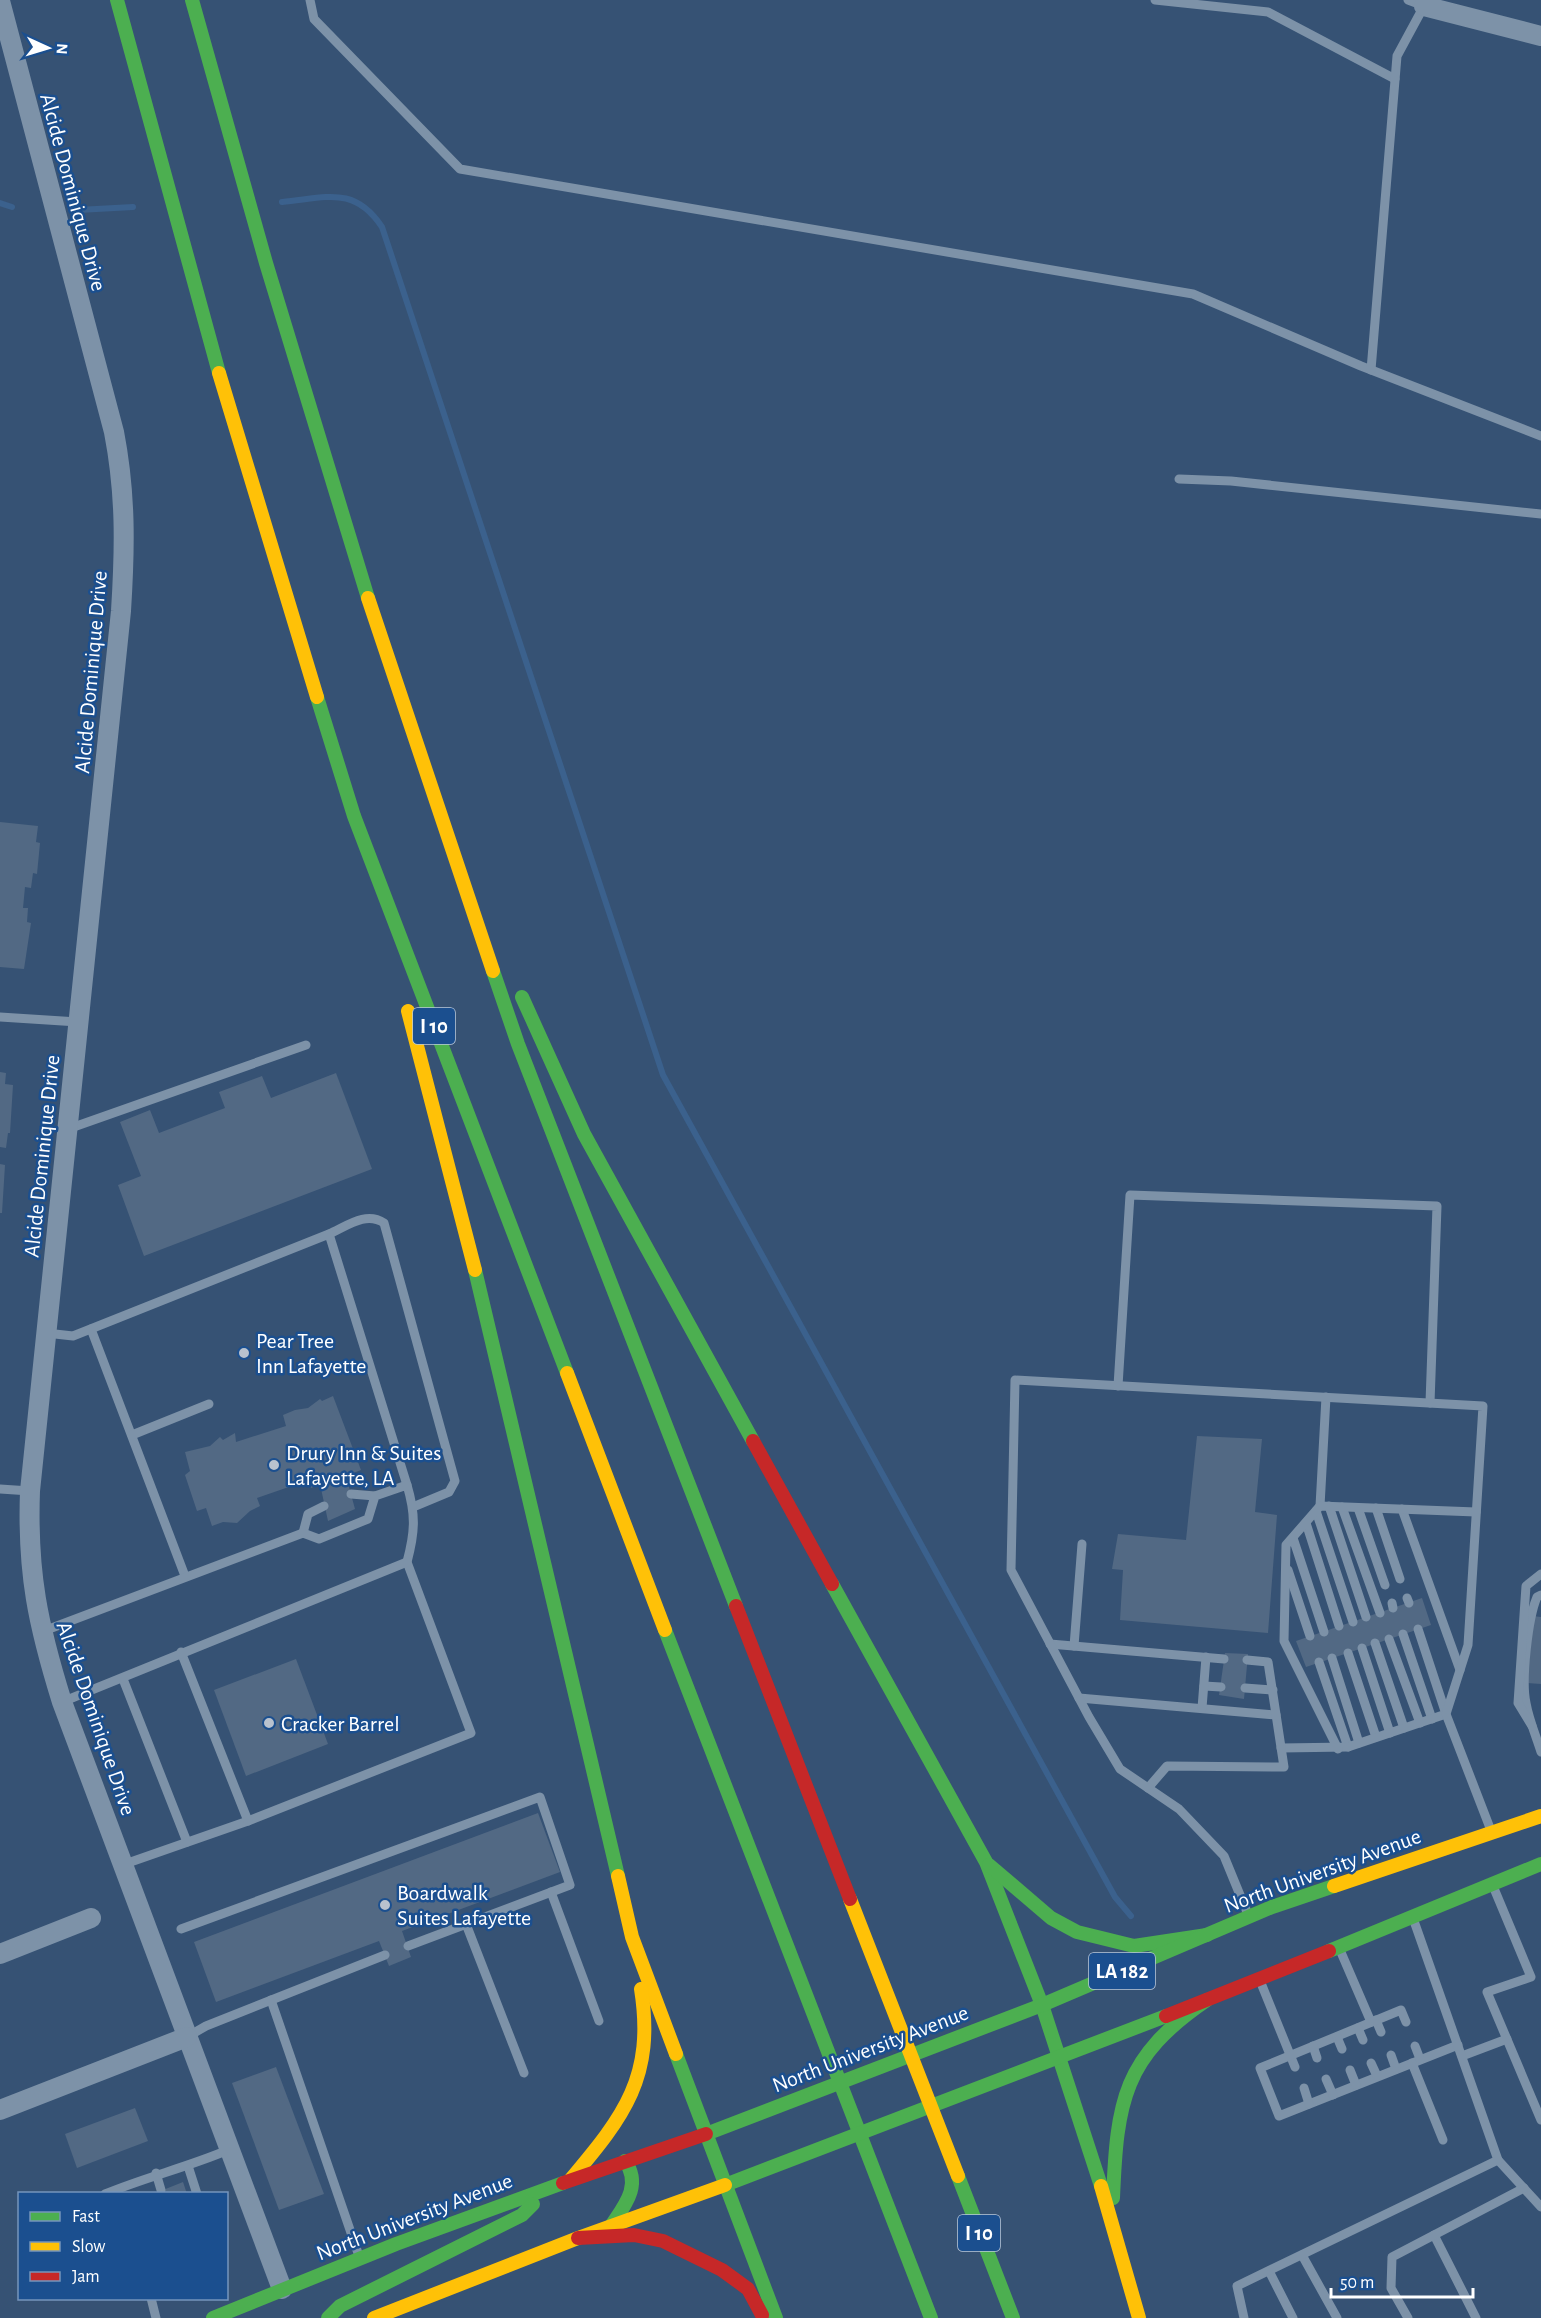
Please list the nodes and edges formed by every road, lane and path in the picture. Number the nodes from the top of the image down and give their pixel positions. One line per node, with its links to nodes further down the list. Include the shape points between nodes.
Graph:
1 (117, 0): 14 (main road, I 10, via 229,410)
2 (192, 0): 13 (main road, I 10, via 245,197 334,494)
3 (310, 0): 9 (lane, via 314,19 460,169 1193,294)
4 (1155, 0): 8 (lane, via 1268,12)
5 (0, 1): 20 (street, Alcide Dominique Drive, via 123,478 126,541 121,611)
6 (1416, 3): 7 (street); 8 (lane, via 1397,56)
7 (1541, 36)
8 (1395, 80): 9 (lane)
9 (1371, 370): 10 (lane)
10 (1541, 436)
11 (1179, 479): 12 (lane, via 1231,481)
12 (1541, 514)
13 (419, 751): 15 (main road); 189 (main road, I 10, via 449,850 518,1044)
14 (354, 816): 16 (main road); 188 (main road, I 10)
15 (497, 937)
16 (395, 962)
17 (515, 980): 103 (main road, via 585,1134)
18 (404, 995): 114 (main road, via 460,1209)
19 (0, 1017): 20 (lane)
20 (78, 1022): 22 (street, Alcide Dominique Drive)
21 (306, 1045): 22 (lane)
22 (68, 1129): 25 (street, Alcide Dominique Drive)
23 (329, 1234): 24 (lane); 31 (lane); 37 (lane, via 366,1217 384,1223 455,1481 449,1492)
24 (91, 1329): 25 (lane, via 73,1336); 30 (lane)
25 (46, 1333): 33 (street, Alcide Dominique Drive)
26 (1118, 1386): 27 (lane); 28 (lane, via 1130,1195 1437,1206); 66 (lane, via 1016,1380 1011,1570)
27 (1326, 1397): 28 (lane); 39 (lane)
28 (1430, 1403): 43 (lane, via 1483,1406)
29 (209, 1404): 30 (lane)
30 (132, 1435): 51 (lane)
31 (407, 1485): 35 (lane); 37 (lane)
32 (0, 1489): 33 (lane)
33 (30, 1491): 60 (street, Alcide Dominique Drive, via 32,1587)
34 (351, 1494): 35 (lane)
35 (375, 1496): 45 (lane, via 368,1519 319,1539)
36 (324, 1506): 45 (lane, via 308,1514)
37 (413, 1507): 48 (lane, via 415,1534)
38 (1341, 1507): 39 (lane); 40 (lane); 55 (lane)
39 (1322, 1508): 44 (lane); 56 (lane); 57 (lane)
40 (1358, 1508): 41 (lane); 53 (lane)
41 (1376, 1508): 42 (lane); 52 (lane)
42 (1402, 1509): 43 (lane); 76 (lane)
43 (1476, 1512): 76 (lane, via 1468,1645)
44 (1306, 1523): 46 (lane); 58 (lane)
45 (303, 1533): 51 (lane)
46 (1293, 1538): 49 (lane, via 1286,1545); 61 (lane)
47 (1082, 1544): 67 (lane)
48 (407, 1562): 69 (lane); 100 (lane, via 471,1733)
49 (1286, 1564): 63 (lane); 96 (lane, via 1284,1641)
50 (1541, 1574): 89 (lane, via 1526,1586 1518,1703)
51 (185, 1576): 60 (lane)
52 (1400, 1579)
53 (1385, 1585)
54 (1541, 1595): 89 (lane, via 1531,1611 1525,1687 1526,1702)
55 (1380, 1613)
56 (1366, 1617)
57 (1353, 1622)
58 (1340, 1626)
59 (1418, 1629): 85 (lane)
60 (40, 1632): 83 (street, Alcide Dominique Drive)
61 (1324, 1632)
62 (1403, 1634): 87 (lane)
63 (1310, 1636)
64 (1389, 1639): 88 (lane)
65 (1375, 1643): 90 (lane)
66 (1050, 1644): 67 (lane); 82 (lane)
67 (1074, 1646): 71 (lane)
68 (1362, 1648): 91 (lane)
69 (181, 1652): 77 (lane); 100 (lane)
70 (1348, 1653): 92 (lane)
71 (1206, 1657): 73 (lane); 78 (lane)
72 (1332, 1658): 93 (lane)
73 (1224, 1659)
74 (1248, 1660): 81 (lane, via 1269,1662)
75 (1319, 1662): 94 (lane)
76 (1460, 1670): 85 (lane)
77 (123, 1679): 83 (lane); 102 (lane)
78 (1204, 1686): 79 (lane); 84 (lane)
79 (1221, 1687)
80 (1245, 1688): 81 (lane)
81 (1272, 1690): 86 (lane)
82 (1079, 1698): 84 (lane); 98 (lane, via 1120,1769)
83 (62, 1702): 105 (street, Alcide Dominique Drive)
84 (1202, 1708): 86 (lane)
85 (1446, 1714): 87 (lane); 101 (lane)
86 (1276, 1715): 95 (lane)
87 (1432, 1719): 88 (lane)
88 (1420, 1723): 90 (lane)
89 (1537, 1724): 97 (lane)
90 (1404, 1728): 91 (lane)
91 (1390, 1733): 92 (lane)
92 (1376, 1737): 93 (lane)
93 (1359, 1743): 94 (lane)
94 (1348, 1747): 96 (lane)
95 (1281, 1748): 96 (lane); 98 (lane, via 1284,1767 1167,1766)
96 (1338, 1749)
97 (1541, 1752)
98 (1148, 1788): 109 (lane, via 1179,1809 1224,1856)
99 (1541, 1816): 101 (main road, North University Avenue / LA 182)
100 (248, 1821): 102 (lane)
101 (1492, 1833): 109 (main road, North University Avenue / LA 182)
102 (187, 1842): 105 (lane)
103 (986, 1862): 113 (main road, via 1051,1918 1077,1932 1134,1946); 123 (main road)
104 (1541, 1864): 106 (main road, LA 182)
105 (122, 1865): 129 (street, Alcide Dominique Drive)
106 (1492, 1884): 108 (main road, LA 182); 119 (lane)
107 (551, 1892): 111 (lane); 112 (lane, via 570,1885 540,1797); 124 (lane)
108 (1412, 1916): 116 (main road, LA 182); 133 (lane)
109 (1248, 1917): 113 (main road, North University Avenue / LA 182)
110 (91, 1918): 117 (street)
111 (466, 1924): 115 (lane); 147 (lane)
112 (181, 1929)
113 (1208, 1935): 123 (main road, North University Avenue / LA 182)
114 (632, 1937): 156 (main road); 163 (main road, via 646,2014 637,2077 624,2111)
115 (408, 1946)
116 (1339, 1946): 120 (main road, LA 182); 125 (lane)
117 (0, 1954)
118 (385, 1955): 121 (lane)
119 (1536, 1975): 131 (lane, via 1488,1992)
120 (1259, 1978): 122 (main road, LA 182); 138 (lane)
121 (271, 2000): 129 (lane); 177 (lane)
122 (1207, 2000): 140 (main road, LA 182); 172 (main road, via 1161,2035 1139,2062 1122,2100 1115,2134)
123 (1042, 2005): 140 (main road); 156 (main road, North University Avenue / LA 182)
124 (599, 2021)
125 (1374, 2021): 126 (lane, via 1401,2010); 127 (lane); 128 (lane)
126 (1406, 2022)
127 (1358, 2028): 130 (lane); 132 (lane)
128 (1381, 2032)
129 (187, 2037): 154 (street); 158 (street, Alcide Dominique Drive)
130 (1337, 2037): 134 (lane); 136 (lane)
131 (1507, 2039): 139 (lane); 155 (lane)
132 (1363, 2040)
133 (1458, 2045): 139 (lane); 142 (lane)
134 (1313, 2046): 138 (lane); 141 (lane)
135 (1415, 2046): 142 (lane)
136 (1342, 2049)
137 (1391, 2055): 145 (lane)
138 (1291, 2056): 144 (lane); 153 (lane, via 1260,2068 1279,2116)
139 (1462, 2056): 159 (lane)
140 (1058, 2057): 164 (main road); 172 (main road)
141 (1317, 2058)
142 (1416, 2061): 145 (lane); 157 (lane)
143 (1371, 2063): 148 (lane)
144 (1295, 2067)
145 (1396, 2069): 148 (lane)
146 (1350, 2070): 150 (lane)
147 (524, 2073)
148 (1377, 2076): 150 (lane)
149 (1326, 2079): 152 (lane)
150 (1356, 2085): 152 (lane)
151 (1304, 2088): 153 (lane)
152 (1333, 2095): 153 (lane)
153 (1309, 2104)
154 (0, 2110)
155 (1541, 2118)
156 (706, 2134): 160 (main road, North University Avenue); 164 (main road)
157 (1443, 2140)
158 (228, 2150): 161 (lane); 179 (street, Alcide Dominique Drive)
159 (1498, 2160): 165 (lane); 176 (lane)
160 (625, 2161): 163 (main road, North University Avenue); 173 (main road, via 631,2167 634,2183)
161 (188, 2166): 162 (lane); 170 (lane)
162 (156, 2173): 166 (lane); 168 (lane)
163 (571, 2179): 167 (main road, North University Avenue)
164 (725, 2185): 173 (main road); 187 (main road)
165 (1524, 2188): 171 (lane); 174 (lane)
166 (131, 2189): 169 (lane)
167 (544, 2189): 177 (main road, North University Avenue); 184 (main road, via 522,2215 340,2306)
168 (161, 2190)
169 (112, 2192)
170 (197, 2192)
171 (1541, 2207)
172 (1112, 2221): 190 (main road)
173 (611, 2226): 175 (main road)
174 (1434, 2235): 194 (lane, via 1392,2257 1391,2288); 195 (lane)
175 (578, 2238): 185 (main road); 186 (main road, via 634,2235 663,2241 722,2270 748,2289)
176 (1302, 2255): 178 (lane); 193 (lane)
177 (360, 2259): 179 (main road, North University Avenue)
178 (1269, 2271): 191 (lane, via 1237,2286); 192 (lane)
179 (282, 2289): 181 (main road); 183 (main road, North University Avenue)
180 (152, 2300): 182 (lane)
181 (272, 2311)
182 (156, 2318)
183 (213, 2318)
184 (328, 2318)
185 (374, 2318)
186 (764, 2318)
187 (776, 2318)
188 (931, 2318)
189 (1013, 2318)
190 (1139, 2318)
191 (1244, 2318)
192 (1293, 2318)
193 (1337, 2318)
194 (1408, 2318)
195 (1476, 2318)

